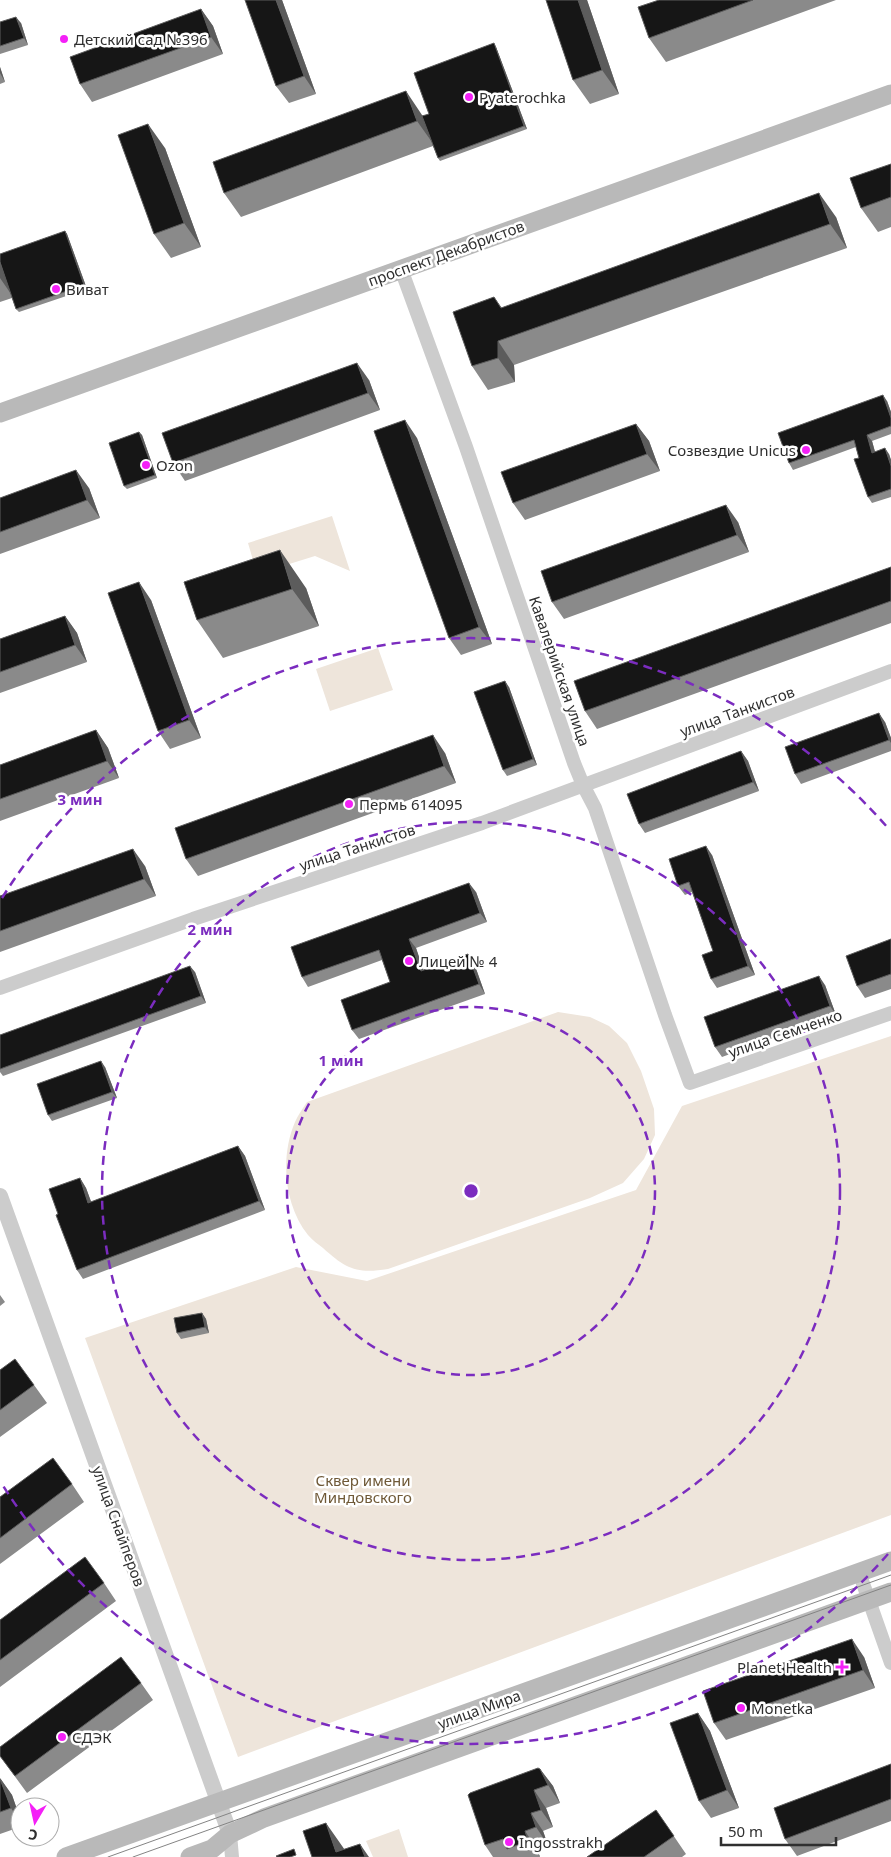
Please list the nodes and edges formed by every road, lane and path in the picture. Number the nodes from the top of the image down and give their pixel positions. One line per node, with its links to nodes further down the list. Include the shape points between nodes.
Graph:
1 (891, 94): 2 (main road, проспект Декабристов)
2 (401, 270): 3 (main road, проспект Декабристов); 5 (street, Кавалерийская улица)
3 (0, 413)
4 (891, 671): 5 (street, улица Танкистов)
5 (583, 785): 6 (street, улица Танкистов, via 482,823 193,919); 8 (street, Кавалерийская улица, via 595,808)
6 (0, 988)
7 (891, 1013): 8 (street, улица Семченко)
8 (690, 1083)
9 (0, 1196): 15 (street, улица Снайперов)
10 (891, 1560): 11 (main road, улица Мира)
11 (859, 1572): 13 (street); 15 (main road, улица Мира)
12 (891, 1592): 13 (main road, улица Мира)
13 (869, 1600): 14 (street); 16 (main road, улица Мира, via 264,1818)
14 (891, 1663)
15 (218, 1802): 16 (street, улица Снайперов); 17 (main road, улица Мира)
16 (230, 1834): 18 (main road, улица Мира, via 212,1849); 19 (street, улица Снайперов)
17 (66, 1857)
18 (190, 1857)
19 (232, 1857)

